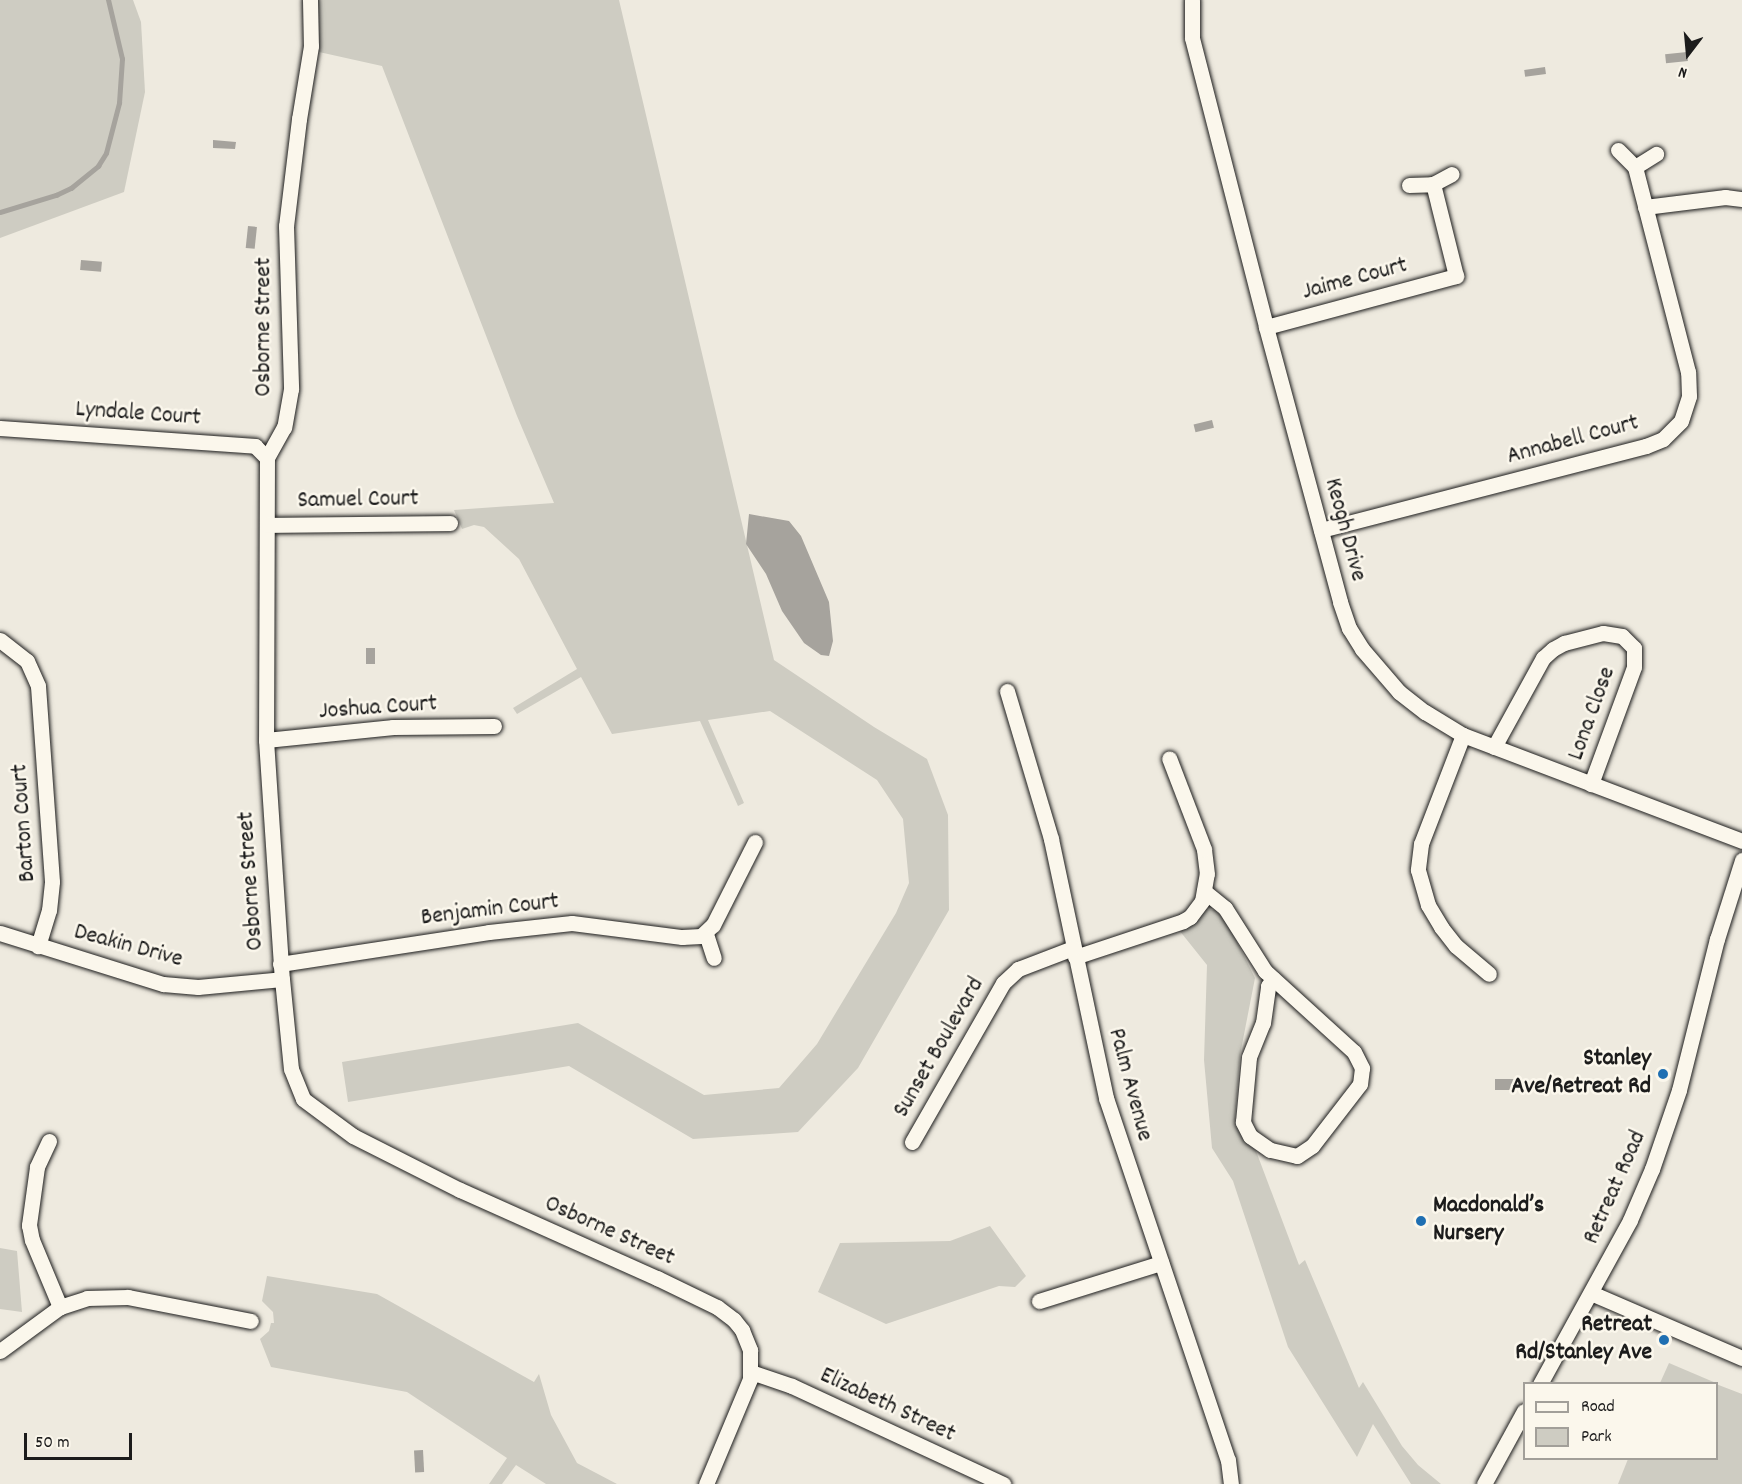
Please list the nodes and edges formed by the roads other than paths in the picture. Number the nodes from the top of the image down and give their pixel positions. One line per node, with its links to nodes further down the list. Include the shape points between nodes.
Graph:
1 (310, 0): 13 (street, Osborne Street, via 311,46 286,226 291,388 284,427)
2 (1192, 0): 11 (street, Keogh Drive, via 1192,38)
3 (1618, 150): 5 (street)
4 (1656, 154): 5 (street)
5 (1635, 167): 10 (street, Annabell Court)
6 (1452, 174): 7 (street)
7 (1433, 184): 8 (street); 11 (street, Jaime Court, via 1456,276)
8 (1409, 186)
9 (1742, 200): 10 (street, via 1725,197)
10 (1645, 207): 16 (street, Annabell Court, via 1688,372 1686,411 1673,432 1646,446)
11 (1266, 327): 16 (street, Keogh Drive)
12 (0, 428): 13 (street, Lyndale Court, via 255,446)
13 (267, 458): 15 (street, Osborne Street)
14 (450, 523): 15 (street, Samuel Court)
15 (267, 525): 21 (street, Osborne Street)
16 (1321, 530): 20 (street, Keogh Drive, via 1340,602 1362,649 1399,692)
17 (0, 640): 31 (street, Barton Court, via 27,661 38,686 52,882 49,910)
18 (1007, 691): 32 (street, Palm Avenue, via 1052,839)
19 (494, 726): 21 (street, Joshua Court, via 393,727)
20 (1463, 735): 22 (street, Keogh Drive); 35 (street, via 1424,837 1418,870 1428,905 1441,927)
21 (266, 740): 34 (street, Osborne Street)
22 (1494, 747): 24 (street, Keogh Drive); 24 (street, Lona Close, via 1538,668 1553,649 1603,633 1622,636 1634,648 1634,667)
23 (1170, 758): 28 (street, via 1204,849)
24 (1591, 784): 25 (street, Keogh Drive)
25 (1742, 841)
26 (755, 842): 30 (street)
27 (1742, 860): 40 (street, Retreat Road, via 1669,1121 1630,1220)
28 (1204, 891): 32 (street, Sunset Boulevard, via 1197,910 1183,921); 36 (street, via 1226,908 1258,962)
29 (0, 933): 31 (street, Deakin Drive)
30 (706, 934): 33 (street); 34 (street, Benjamin Court, via 682,937 572,923 489,932)
31 (38, 946): 34 (street, Deakin Drive, via 181,987)
32 (1074, 952): 38 (street, Sunset Boulevard, via 1018,969 1003,983); 39 (street, Palm Avenue, via 1106,1098)
33 (714, 958)
34 (281, 972): 46 (street, Osborne Street, via 291,1070 303,1099 316,1111 353,1136 440,1181 717,1307 742,1330 750,1350)
35 (1488, 974)
36 (1273, 979): 36 (street, via 1354,1052 1362,1068 1360,1084 1312,1146 1297,1156 1280,1154 1258,1142 1246,1131 1242,1117 1250,1056 1263,1023 1268,986)
37 (49, 1141): 42 (street, via 37,1167 28,1215 32,1240)
38 (912, 1142)
39 (1161, 1263): 41 (street); 51 (street, Palm Avenue, via 1228,1460)
40 (1591, 1293): 45 (street); 47 (street, Retreat Road)
41 (1039, 1301)
42 (60, 1307): 43 (street, via 87,1298 115,1297); 44 (street)
43 (251, 1320)
44 (0, 1351)
45 (1742, 1358)
46 (751, 1372): 49 (street, Osborne Street, via 745,1396); 50 (street, Elizabeth Street, via 792,1386)
47 (1541, 1382)
48 (1523, 1413): 52 (street)
49 (706, 1484)
50 (1003, 1484)
51 (1230, 1484)
52 (1484, 1484)

